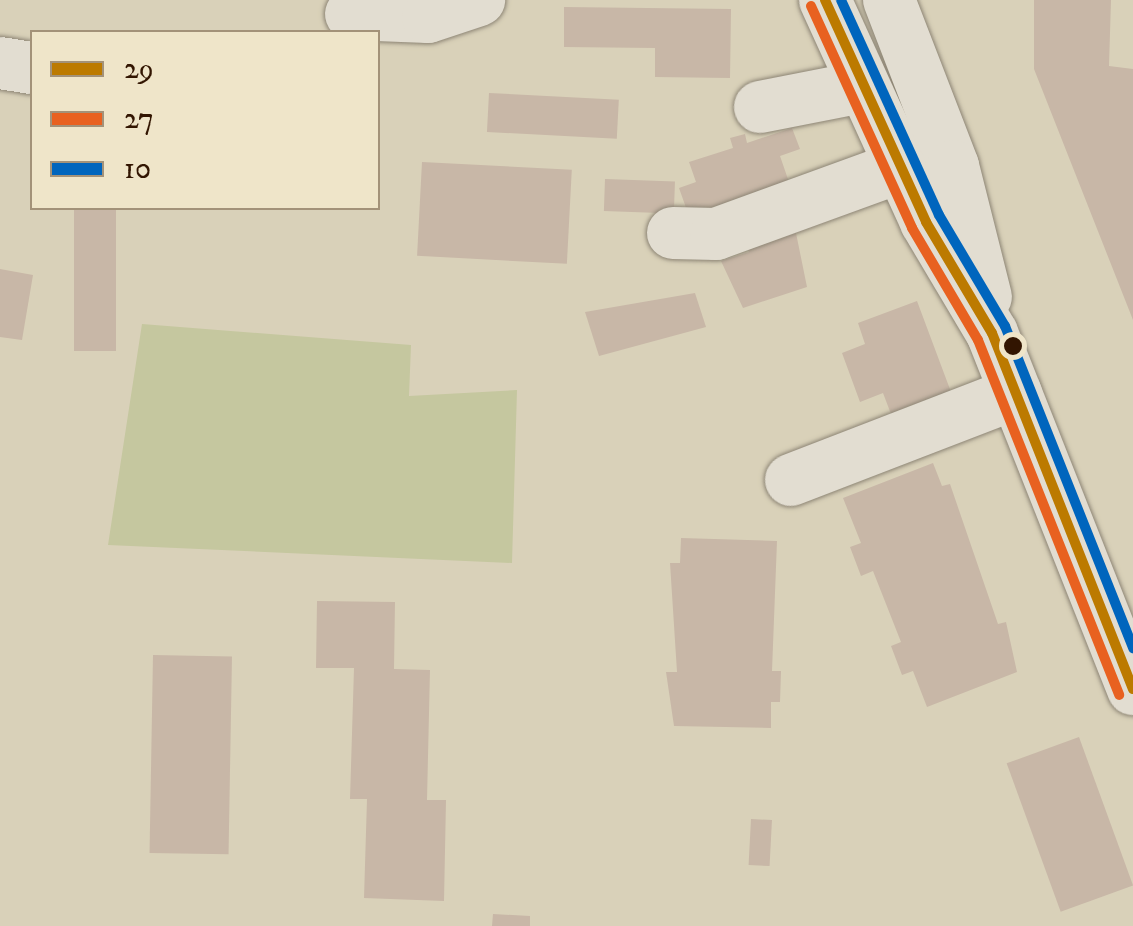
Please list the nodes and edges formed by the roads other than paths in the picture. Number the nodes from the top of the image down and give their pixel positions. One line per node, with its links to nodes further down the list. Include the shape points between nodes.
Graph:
1 (479, 0): 4 (street, via 428,18)
2 (826, 0): 7 (street)
3 (888, 0): 11 (street, via 978,245)
4 (351, 14)
5 (0, 63): 6 (street)
6 (30, 68)
7 (862, 87): 8 (street); 9 (street)
8 (760, 107)
9 (900, 167): 10 (street, via 716,234); 11 (street)
10 (674, 233)
11 (992, 334): 12 (street)
12 (1016, 393): 13 (street); 14 (street)
13 (791, 480)
14 (1118, 604): 15 (street)
15 (1133, 688)

